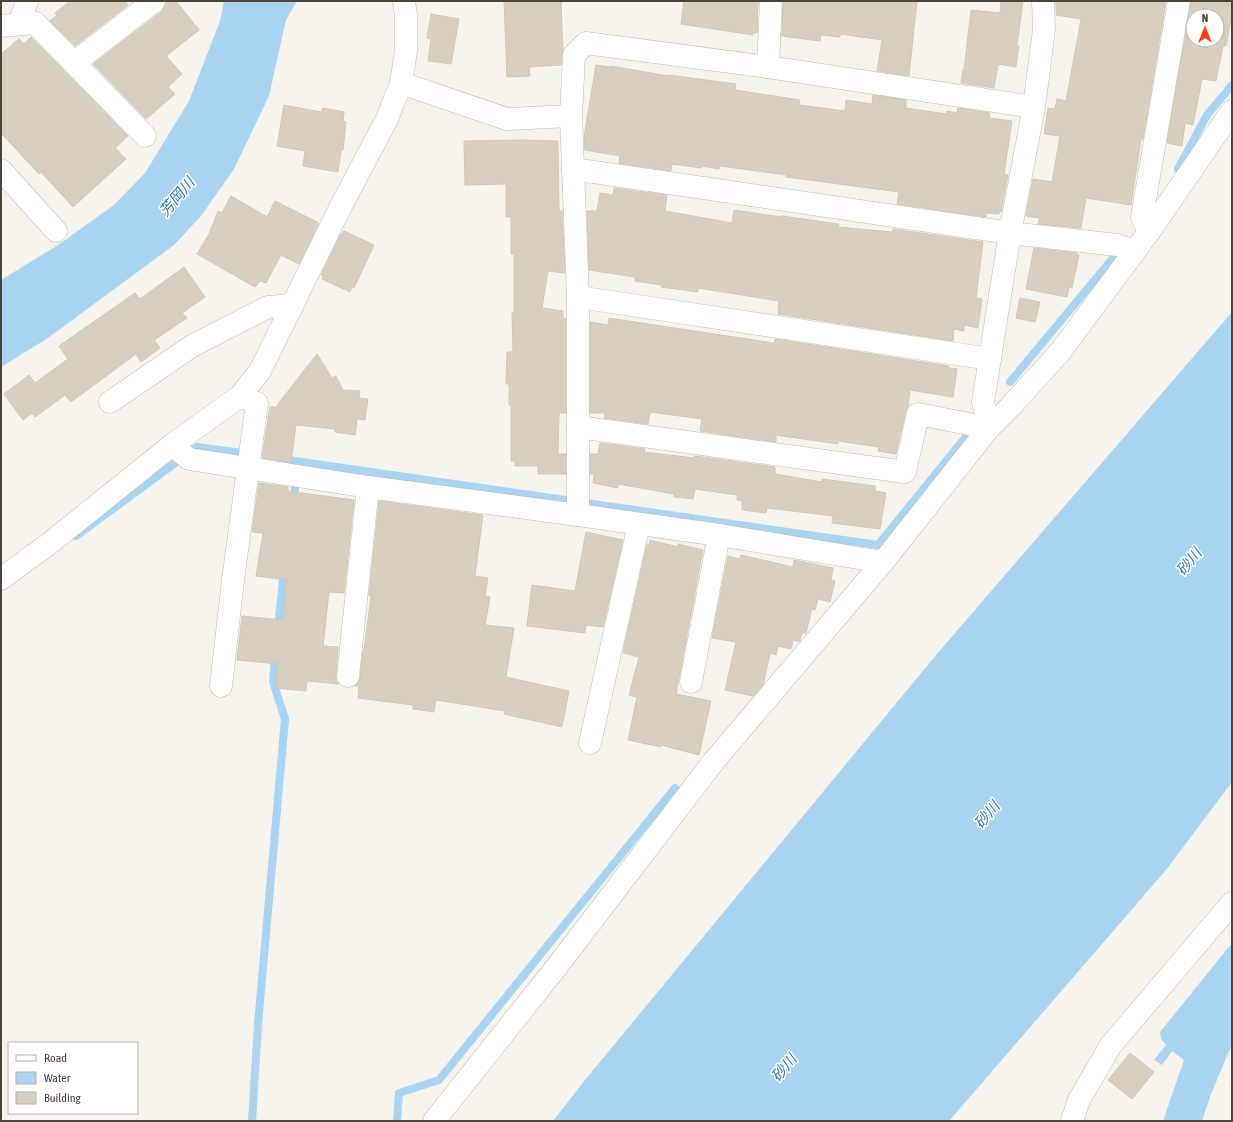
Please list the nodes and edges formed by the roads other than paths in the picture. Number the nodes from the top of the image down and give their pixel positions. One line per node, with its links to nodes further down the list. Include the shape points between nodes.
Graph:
1 (27, 1): 7 (street)
2 (154, 1): 8 (street)
3 (404, 1): 10 (street, via 406,50)
4 (771, 1): 9 (street)
5 (1179, 1): 18 (street, via 1142,216)
6 (1044, 2): 11 (street, via 1044,30)
7 (10, 25): 8 (street, via 35,23)
8 (74, 63): 14 (street)
9 (768, 67): 11 (street); 13 (street, via 586,43 574,55)
10 (401, 83): 13 (street, via 507,119); 22 (street, via 387,119)
11 (1034, 107): 19 (street)
12 (1232, 111): 18 (street)
13 (571, 116): 15 (street)
14 (145, 136)
15 (573, 169): 19 (street); 21 (street)
16 (3, 176): 17 (street)
17 (56, 230)
18 (1149, 232): 20 (street)
19 (1010, 233): 20 (street, via 1117,245); 23 (street)
20 (1134, 251): 27 (street, via 1060,352)
21 (578, 297): 23 (street); 26 (street)
22 (293, 305): 24 (street, via 260,371); 25 (street, via 268,307 192,346)
23 (990, 359): 27 (street, via 983,402)
24 (240, 396): 28 (street); 29 (street, via 257,403)
25 (110, 402)
26 (578, 427): 27 (street, via 905,472 918,414); 31 (street)
27 (989, 428): 34 (street)
28 (179, 452): 29 (street); 35 (street)
29 (249, 458): 30 (street); 38 (street)
30 (368, 487): 31 (street); 36 (street)
31 (578, 506): 32 (street)
32 (639, 524): 33 (street); 39 (street)
33 (719, 535): 34 (street); 37 (street)
34 (883, 562): 41 (street, via 714,761)
35 (1, 579)
36 (348, 676)
37 (691, 682)
38 (221, 686)
39 (590, 743)
40 (1232, 903): 42 (street, via 1111,1045 1079,1100)
41 (434, 1121)
42 (1072, 1121)

